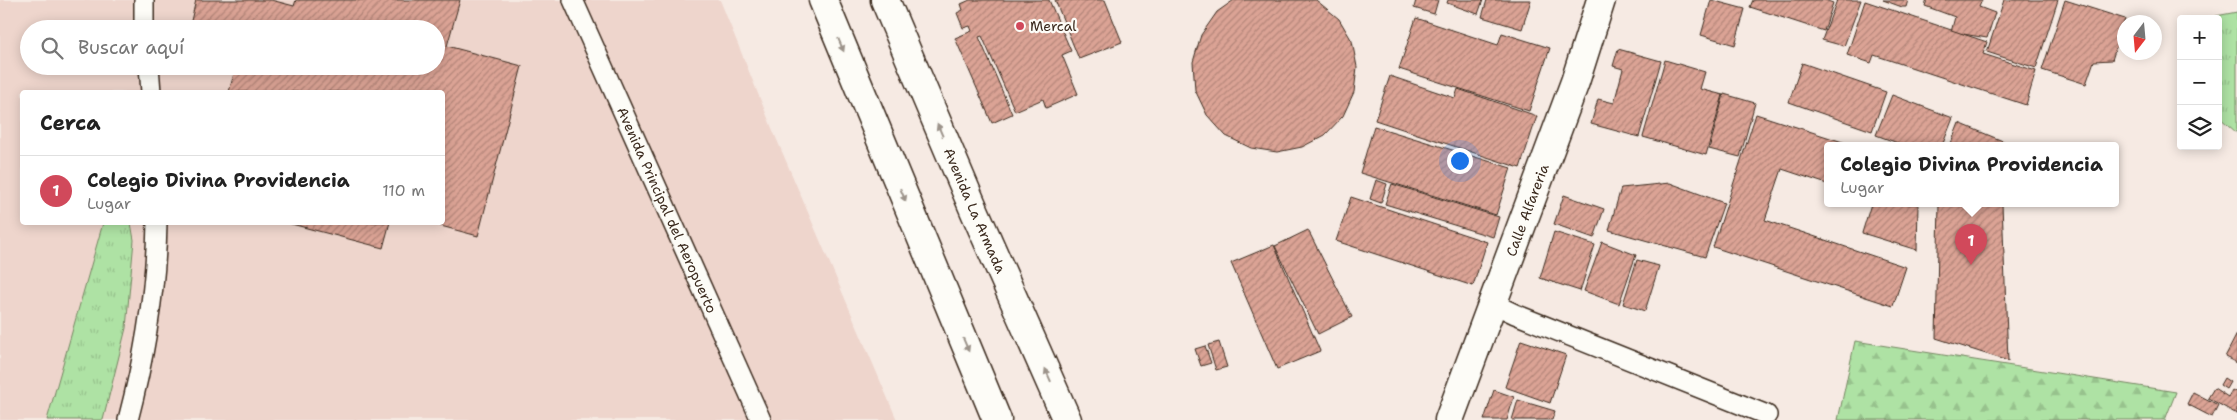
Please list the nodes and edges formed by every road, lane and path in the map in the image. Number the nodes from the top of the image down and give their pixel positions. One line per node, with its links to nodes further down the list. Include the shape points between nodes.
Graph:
1 (144, 0): 6 (lane)
2 (572, 0): 13 (lane, Avenida Principal del Aeropuerto)
3 (822, 0): 14 (main road, one-way to 14)
4 (885, 0): 15 (main road, Avenida La Armada, one-way to 4, via 974,212)
5 (1601, 0): 10 (main road, Calle Alfareria)
6 (144, 20)
7 (150, 75): 8 (lane)
8 (152, 90)
9 (157, 225): 12 (lane, via 147,342)
10 (1492, 303): 11 (lane); 16 (main road, Calle Alfareria)
11 (1767, 415)
12 (128, 420)
13 (761, 420)
14 (997, 420)
15 (1067, 420)
16 (1449, 420)

